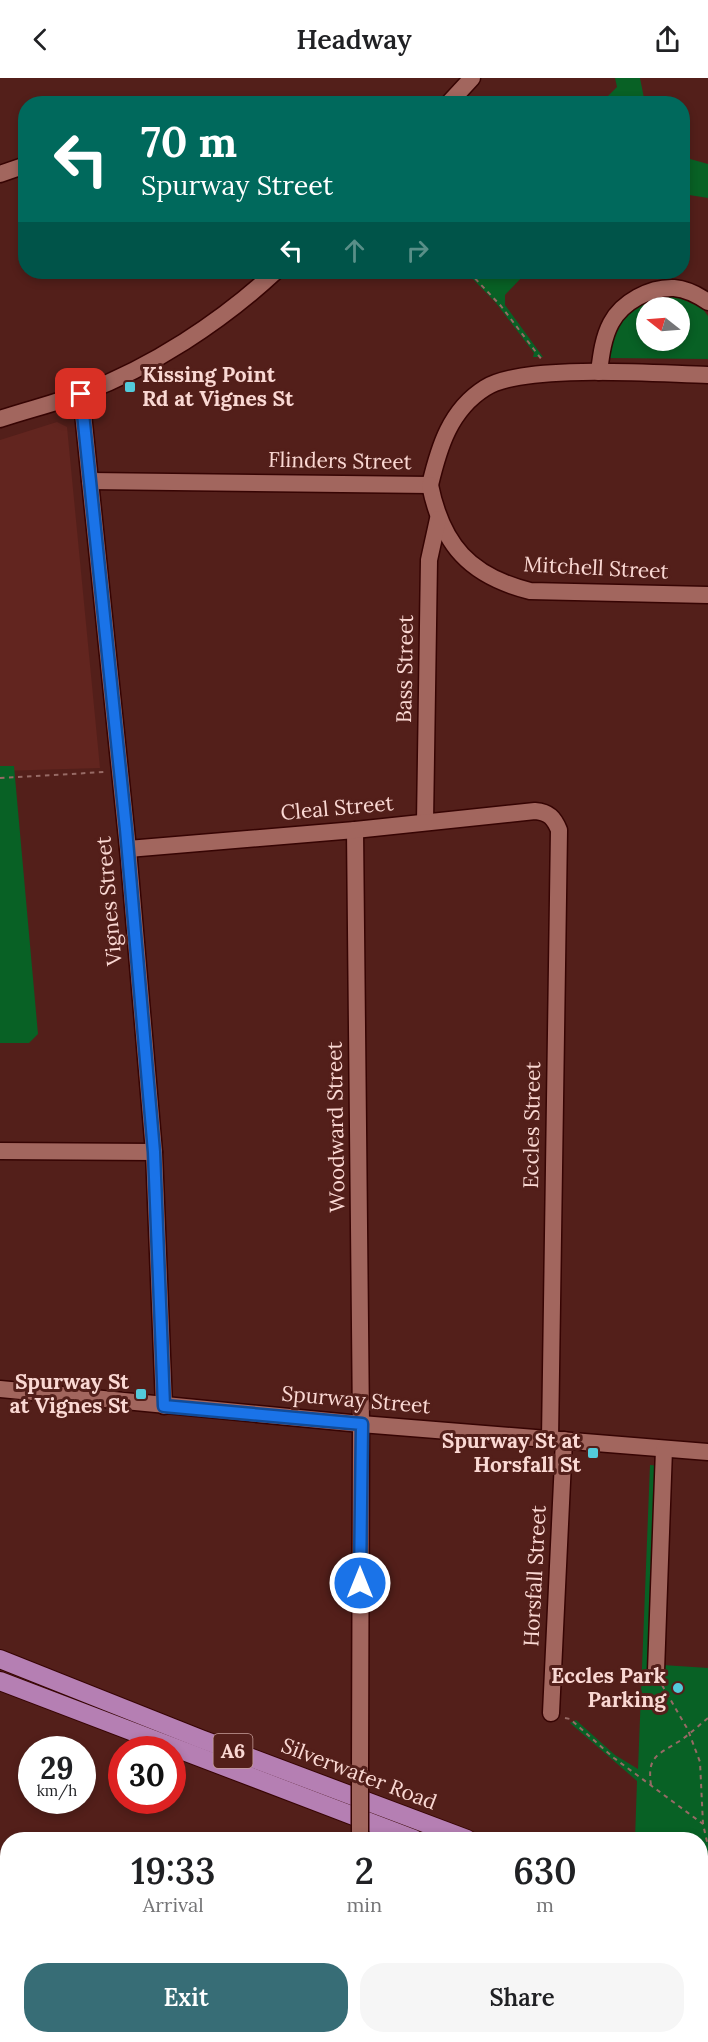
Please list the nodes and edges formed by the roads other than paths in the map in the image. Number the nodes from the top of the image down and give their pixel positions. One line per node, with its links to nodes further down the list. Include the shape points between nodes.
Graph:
1 (472, 78): 2 (street)
2 (455, 96)
3 (18, 168): 4 (street)
4 (0, 174)
5 (267, 279): 9 (street, via 211,325 145,364)
6 (708, 302): 7 (street, via 674,288 649,292 630,303 610,324)
7 (599, 372): 8 (street, Flinders Street); 12 (street, Flinders Street, via 528,375 486,387 451,422 436,456)
8 (708, 375)
9 (81, 394): 10 (street); 11 (street, Vignes Street)
10 (0, 419)
11 (90, 481): 12 (street, Flinders Street); 18 (street, Vignes Street)
12 (430, 485): 13 (street, Mitchell Street)
13 (438, 519): 14 (street, Mitchell Street, via 460,553 478,570 509,586 530,591); 16 (street, Bass Street, via 429,560)
14 (708, 595)
15 (550, 814): 16 (street, Cleal Street, via 536,811); 24 (street, Eccles Street, via 559,830)
16 (425, 822): 17 (street, Cleal Street)
17 (355, 830): 18 (street, Cleal Street); 23 (street, Woodward Street)
18 (128, 849): 20 (street, Vignes Street)
19 (0, 1150): 20 (street)
20 (154, 1152): 22 (street, Vignes Street)
21 (0, 1389): 22 (street, Spurway Street)
22 (164, 1406): 23 (street, Spurway Street)
23 (362, 1424): 24 (street, Spurway Street); 31 (street, Woodward Street, bridge)
24 (557, 1440): 25 (street, Spurway Street); 30 (street, Horsfall Street)
25 (664, 1449): 26 (street, Spurway Street); 28 (street)
26 (708, 1452)
27 (0, 1659): 33 (highway, Silverwater Road / A6)
28 (656, 1671)
29 (0, 1681): 32 (highway, Silverwater Road / A6)
30 (551, 1713)
31 (360, 1832)
32 (396, 1832)
33 (449, 1832)

